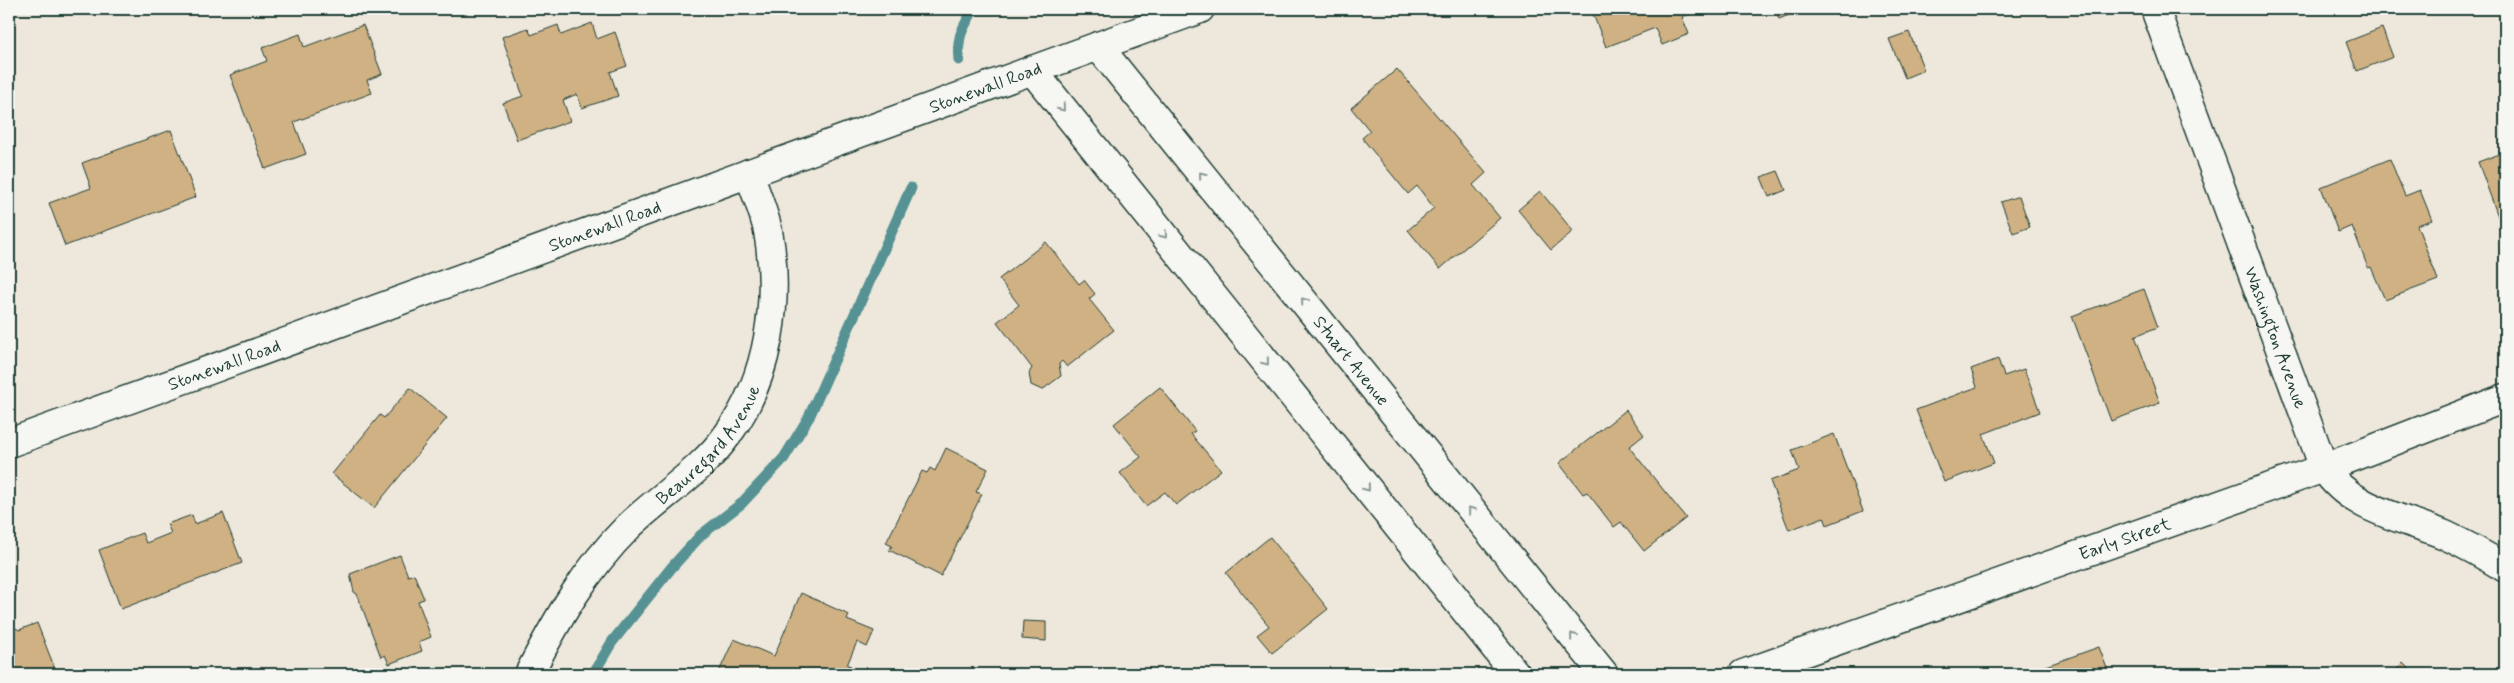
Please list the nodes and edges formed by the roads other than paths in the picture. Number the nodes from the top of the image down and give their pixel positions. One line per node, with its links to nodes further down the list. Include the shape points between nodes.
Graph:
1 (1200, 9): 3 (street, Stonewall Road)
2 (2155, 9): 8 (street, Washington Avenue)
3 (1098, 46): 4 (street, Stonewall Road); 12 (street, Stuart Avenue, one-way to 3)
4 (1032, 70): 5 (street, Stonewall Road); 11 (street, one-way to 11)
5 (749, 173): 7 (street, Stonewall Road); 10 (street, Beauregard Avenue, via 767,229 773,269 772,318 759,371 743,410 728,435 628,528 585,576 556,620)
6 (2505, 398): 8 (street, Early Street)
7 (9, 443)
8 (2324, 468): 9 (street, Washington Avenue, via 2345,493 2445,536); 13 (street, Early Street)
9 (2505, 568)
10 (529, 674)
11 (1516, 674)
12 (1604, 674)
13 (1743, 674)

